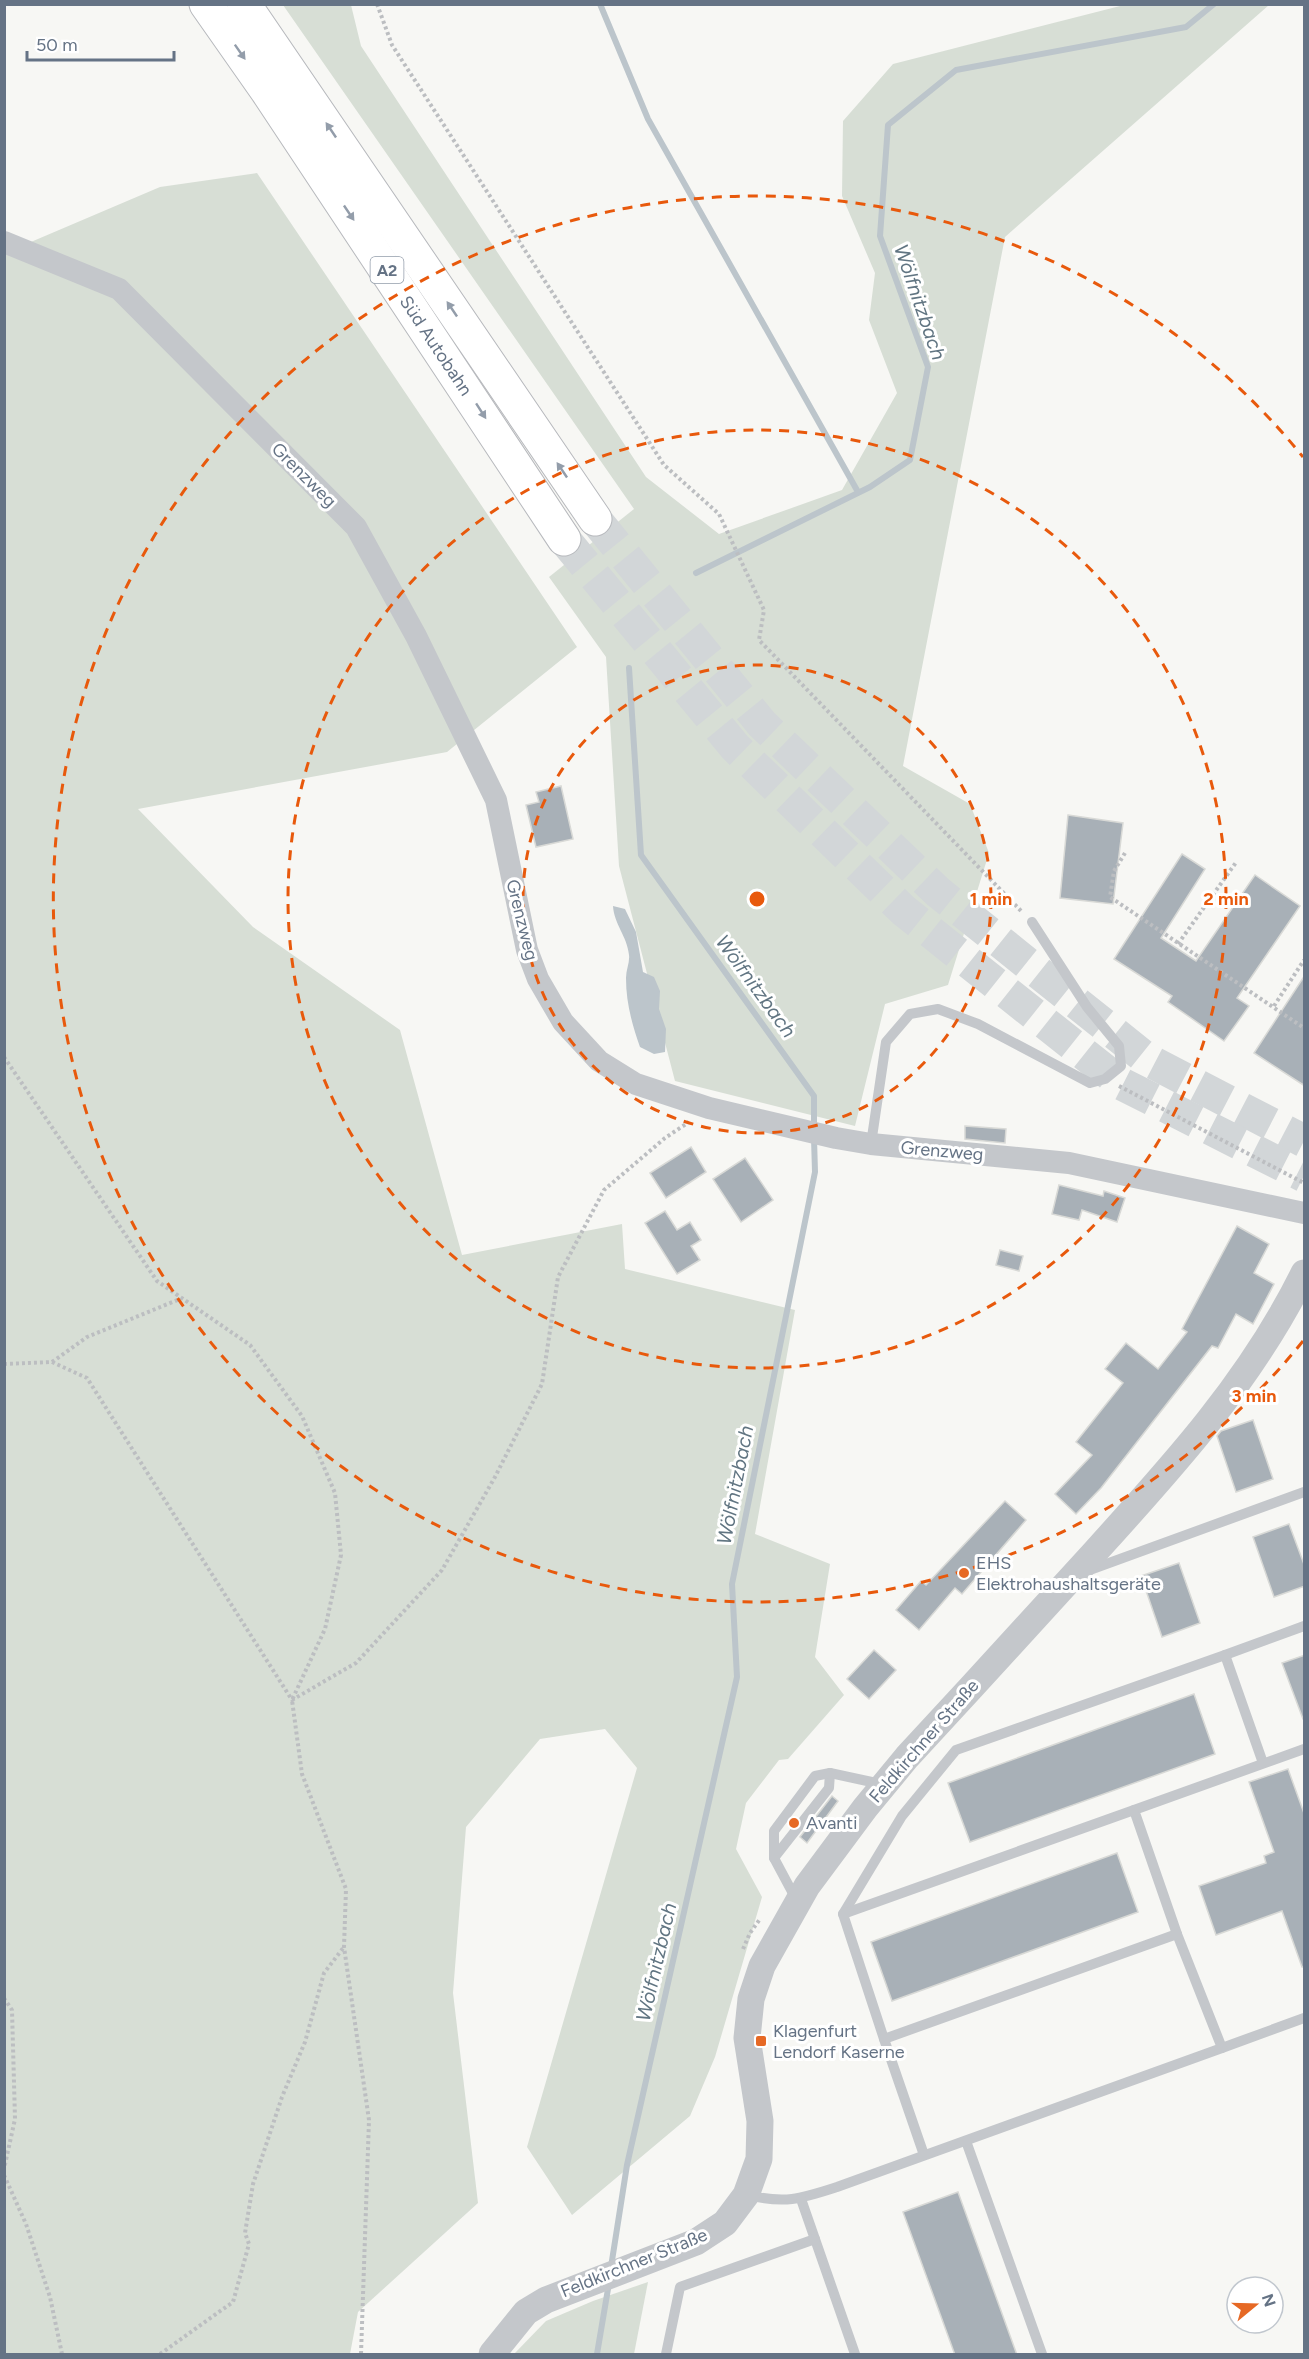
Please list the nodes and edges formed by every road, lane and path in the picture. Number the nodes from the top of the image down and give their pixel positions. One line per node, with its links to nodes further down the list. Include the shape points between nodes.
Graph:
1 (206, 4): 6 (highway, Süd Autobahn / A2, one-way to 6)
2 (244, 4): 5 (highway, Süd Autobahn / A2, one-way to 2)
3 (377, 4): 9 (path, via 392,45 664,465 719,514 764,610 759,640)
4 (4, 242): 16 (street, Grenzweg, via 118,289 356,527 416,636 496,800 527,950 538,979 563,1022 599,1061 627,1078)
5 (595, 519)
6 (564, 538)
7 (1125, 853): 10 (path, via 1114,871 1110,897)
8 (1237, 861): 10 (path)
9 (1032, 922): 15 (lane, via 1087,1007 1119,1046 1121,1066)
10 (1178, 944): 12 (path)
11 (1305, 960): 12 (path)
12 (1274, 1006): 13 (path)
13 (1305, 1028)
14 (4, 1057): 21 (path, via 157,1281)
15 (1105, 1079): 17 (lane, via 1090,1083 978,1024 938,1009 910,1014 886,1042); 18 (path)
16 (709, 1108): 17 (street, Grenzweg); 28 (path, via 604,1190 558,1278 542,1384 442,1570 356,1663)
17 (871, 1144): 19 (street, Grenzweg, via 1069,1163)
18 (1305, 1183)
19 (1305, 1213)
20 (1305, 1272): 25 (street, Feldkirchner Straße, via 1281,1320 1241,1379 1182,1456)
21 (180, 1298): 22 (path, via 87,1336); 28 (path, via 250,1345 302,1416 334,1493 341,1555 325,1629)
22 (52, 1362): 23 (path); 28 (path, via 87,1378)
23 (4, 1364)
24 (1305, 1492): 25 (lane)
25 (1073, 1576): 32 (street, Feldkirchner Straße)
26 (1305, 1626): 27 (lane)
27 (1225, 1655): 30 (lane); 36 (lane, via 956,1750 902,1816)
28 (292, 1700): 38 (path, via 302,1774 346,1889)
29 (1305, 1749): 30 (lane)
30 (1263, 1763): 33 (lane)
31 (830, 1773): 32 (lane); 34 (lane, via 830,1788); 34 (lane, via 814,1776 774,1831)
32 (884, 1785): 35 (street, Feldkirchner Straße)
33 (1134, 1809): 36 (lane); 37 (lane)
34 (774, 1858): 35 (lane)
35 (798, 1901): 47 (street, Feldkirchner Straße, via 762,1966 751,1999 747,2038 760,2121 759,2159)
36 (843, 1914): 41 (lane)
37 (1177, 1934): 41 (lane); 42 (lane)
38 (344, 1947): 51 (path, via 324,1973 305,2042 253,2184 245,2233 249,2244 233,2302); 52 (path, via 369,2120)
39 (4, 1998): 45 (path, via 12,2010 15,2119)
40 (1305, 2019): 42 (lane)
41 (884, 2039): 44 (lane)
42 (1222, 2048): 43 (lane)
43 (966, 2141): 44 (lane); 56 (lane)
44 (924, 2155): 48 (lane)
45 (4, 2169)
46 (4, 2175): 50 (path, via 26,2224 50,2297)
47 (746, 2195): 48 (lane, via 774,2202); 53 (street, Feldkirchner Straße, via 725,2223 696,2242 585,2283 526,2312)
48 (801, 2199): 49 (lane)
49 (815, 2239): 54 (lane, via 680,2287); 55 (lane)
50 (62, 2355)
51 (160, 2355)
52 (361, 2355)
53 (492, 2355)
54 (666, 2355)
55 (855, 2355)
56 (1042, 2355)

